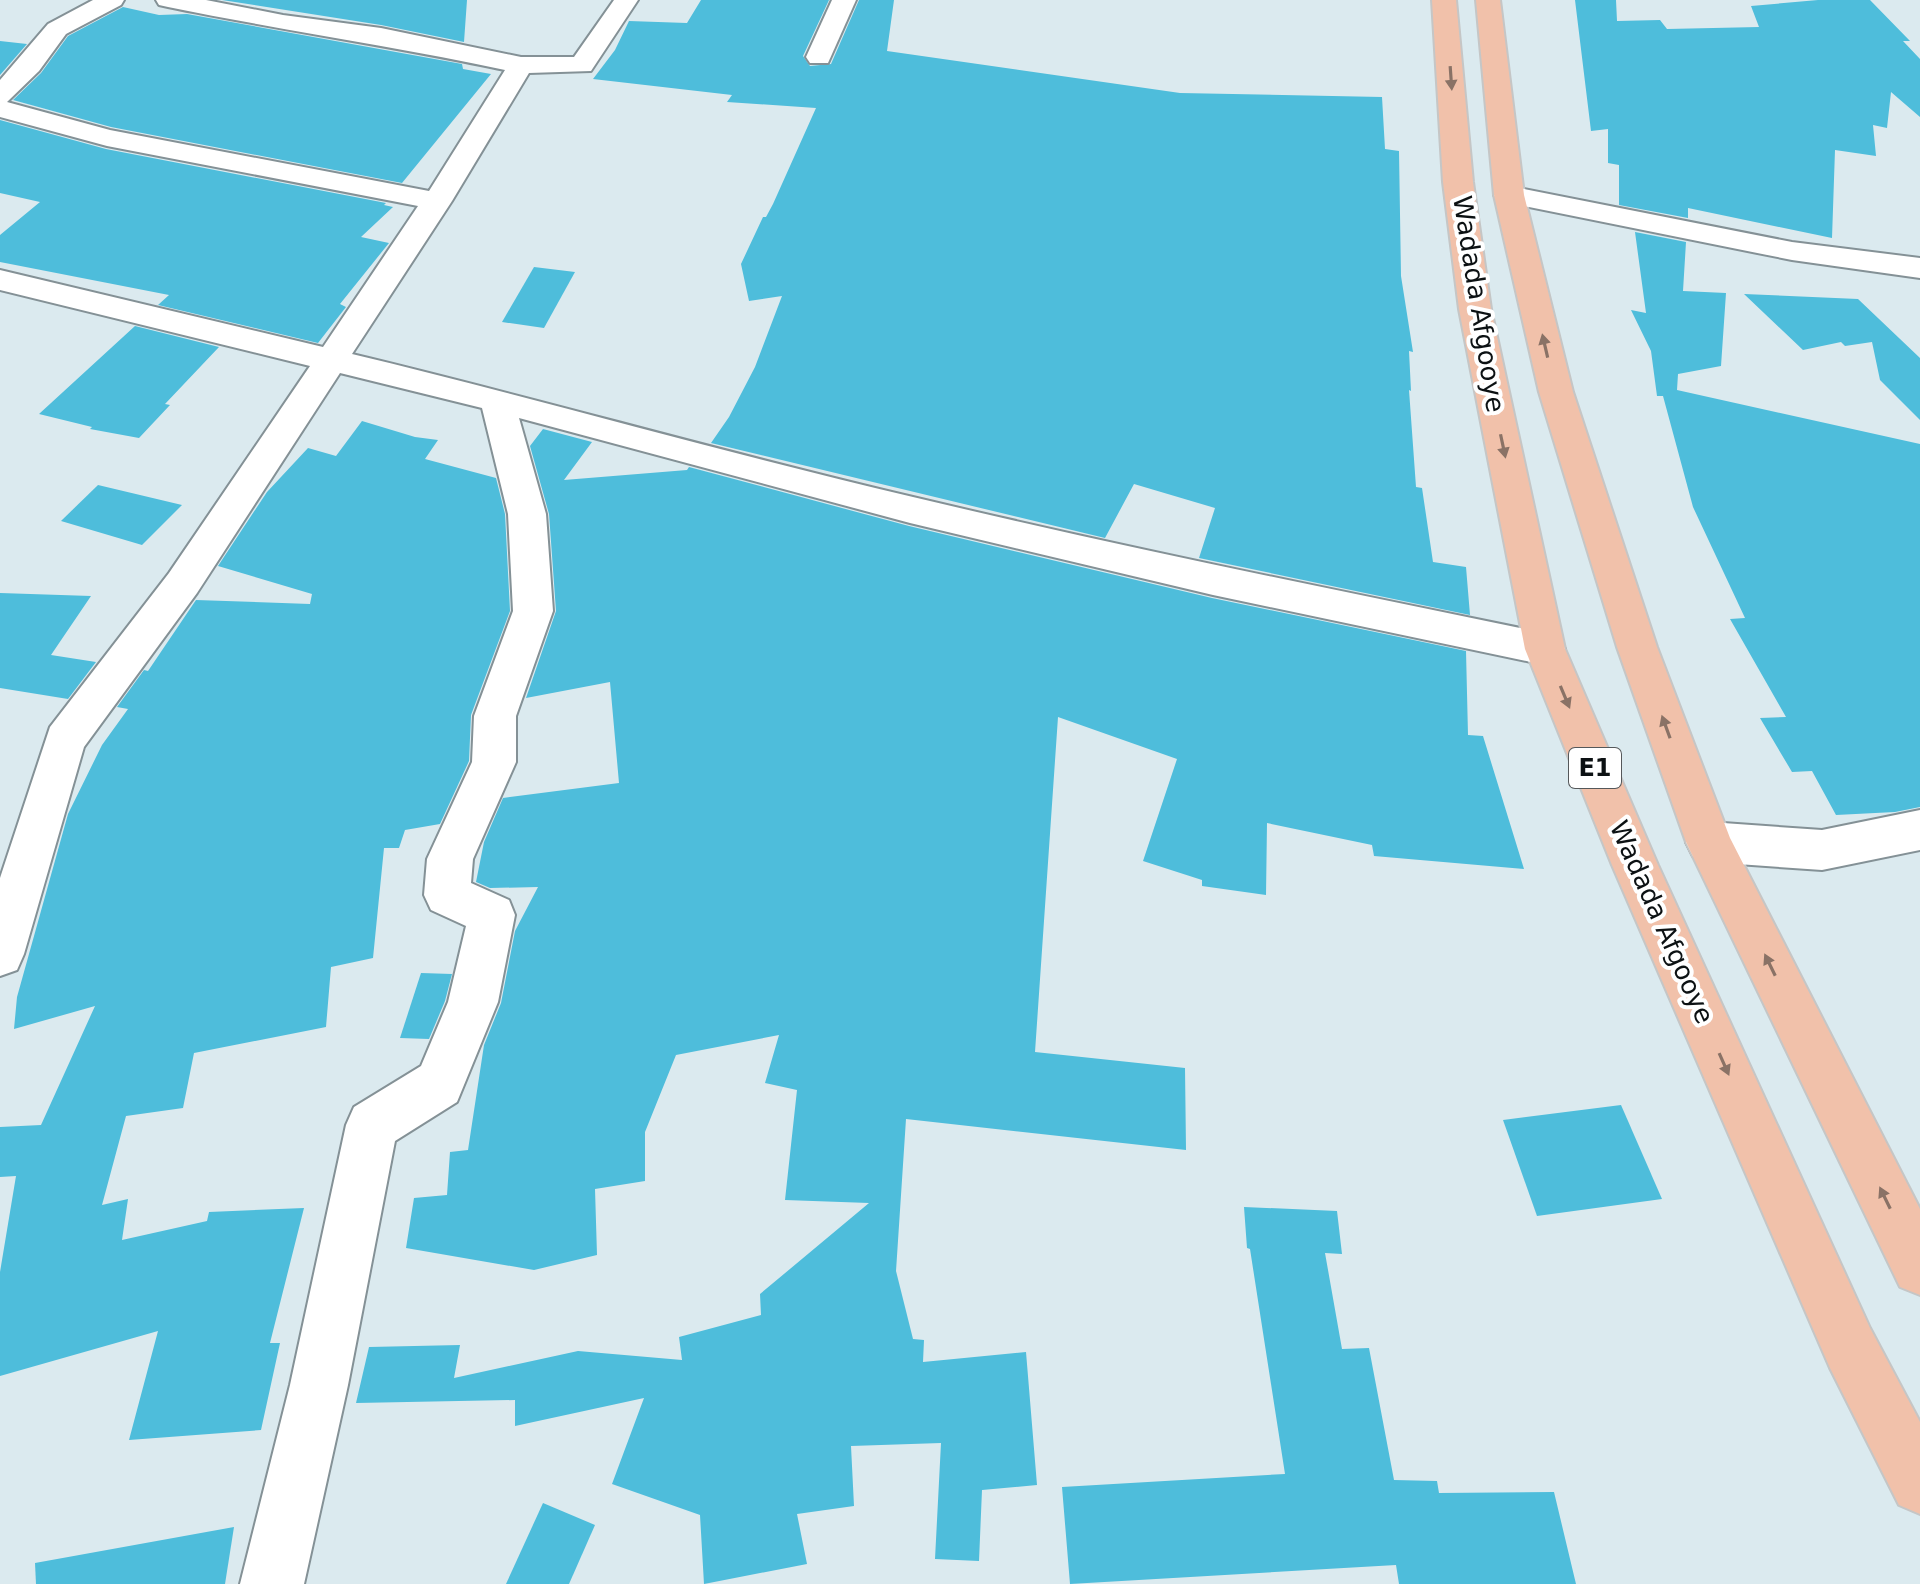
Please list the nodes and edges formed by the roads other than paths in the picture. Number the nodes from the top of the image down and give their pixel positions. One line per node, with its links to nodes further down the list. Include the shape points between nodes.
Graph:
1 (112, 0): 9 (street, via 57,29)
2 (168, 0): 8 (street)
3 (626, 0): 8 (street, via 582,65)
4 (844, 0): 7 (street)
5 (1444, 0): 17 (highway, Wadada Afgooye / E1, one-way to 17, via 1458,182 1475,309)
6 (1488, 0): 11 (highway, Wadada Afgooye)
7 (819, 57)
8 (521, 65): 12 (street)
9 (0, 96)
10 (0, 109): 12 (street, via 107,138)
11 (1509, 195): 13 (street, via 1792,251); 19 (highway, Wadada Afgooye, one-way to 11, via 1637,647 1556,392)
12 (437, 201): 15 (street)
13 (1920, 268)
14 (0, 280): 15 (street)
15 (330, 362): 16 (street); 20 (street, via 183,583 65,740)
16 (497, 400): 17 (street, via 925,514); 23 (street, via 527,514 533,611 495,716 494,762 450,859 447,895 492,915 473,1002 439,1084 372,1125)
17 (1545, 649): 22 (highway, Wadada Afgooye / E1, one-way to 22, via 1850,1348)
18 (1920, 830): 19 (street, via 1822,850)
19 (1709, 842): 21 (highway, Wadada Afgooye, one-way to 19)
20 (0, 954)
21 (1920, 1267)
22 (1920, 1484)
23 (272, 1584)

